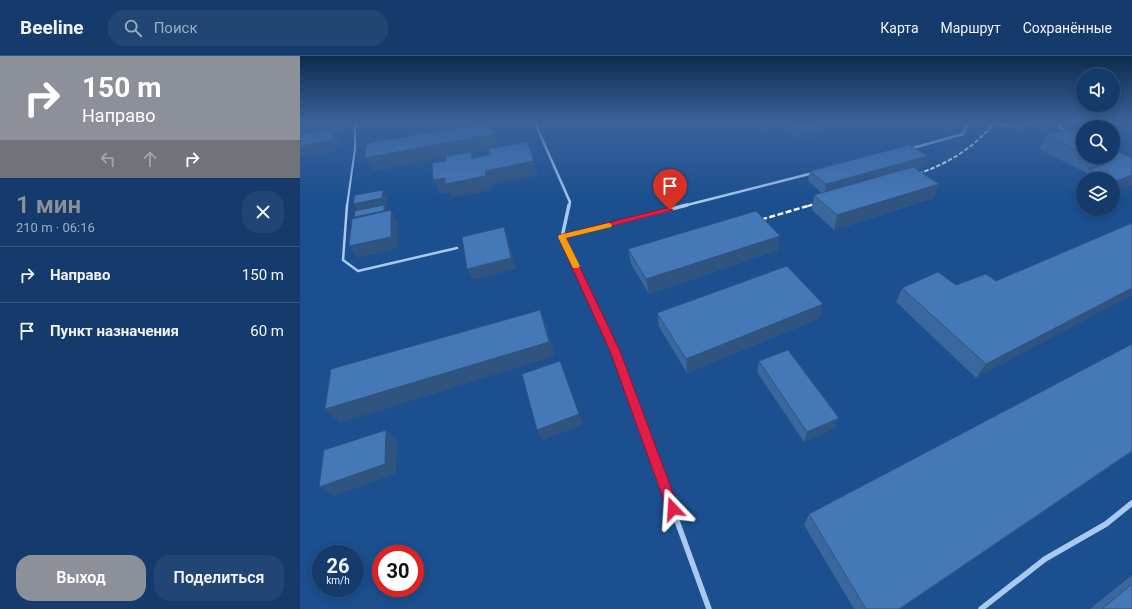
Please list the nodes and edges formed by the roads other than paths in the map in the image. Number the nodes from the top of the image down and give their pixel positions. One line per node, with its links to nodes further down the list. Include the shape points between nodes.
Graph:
1 (355, 149): 7 (lane, via 345,221 343,260 358,271)
2 (547, 149): 6 (street, via 570,202)
3 (909, 149): 4 (street)
4 (901, 151)
5 (816, 172): 6 (street)
6 (562, 237): 9 (street, via 615,351)
7 (457, 248)
8 (1132, 503): 10 (street, via 1106,524 1045,559)
9 (709, 609)
10 (981, 609)

